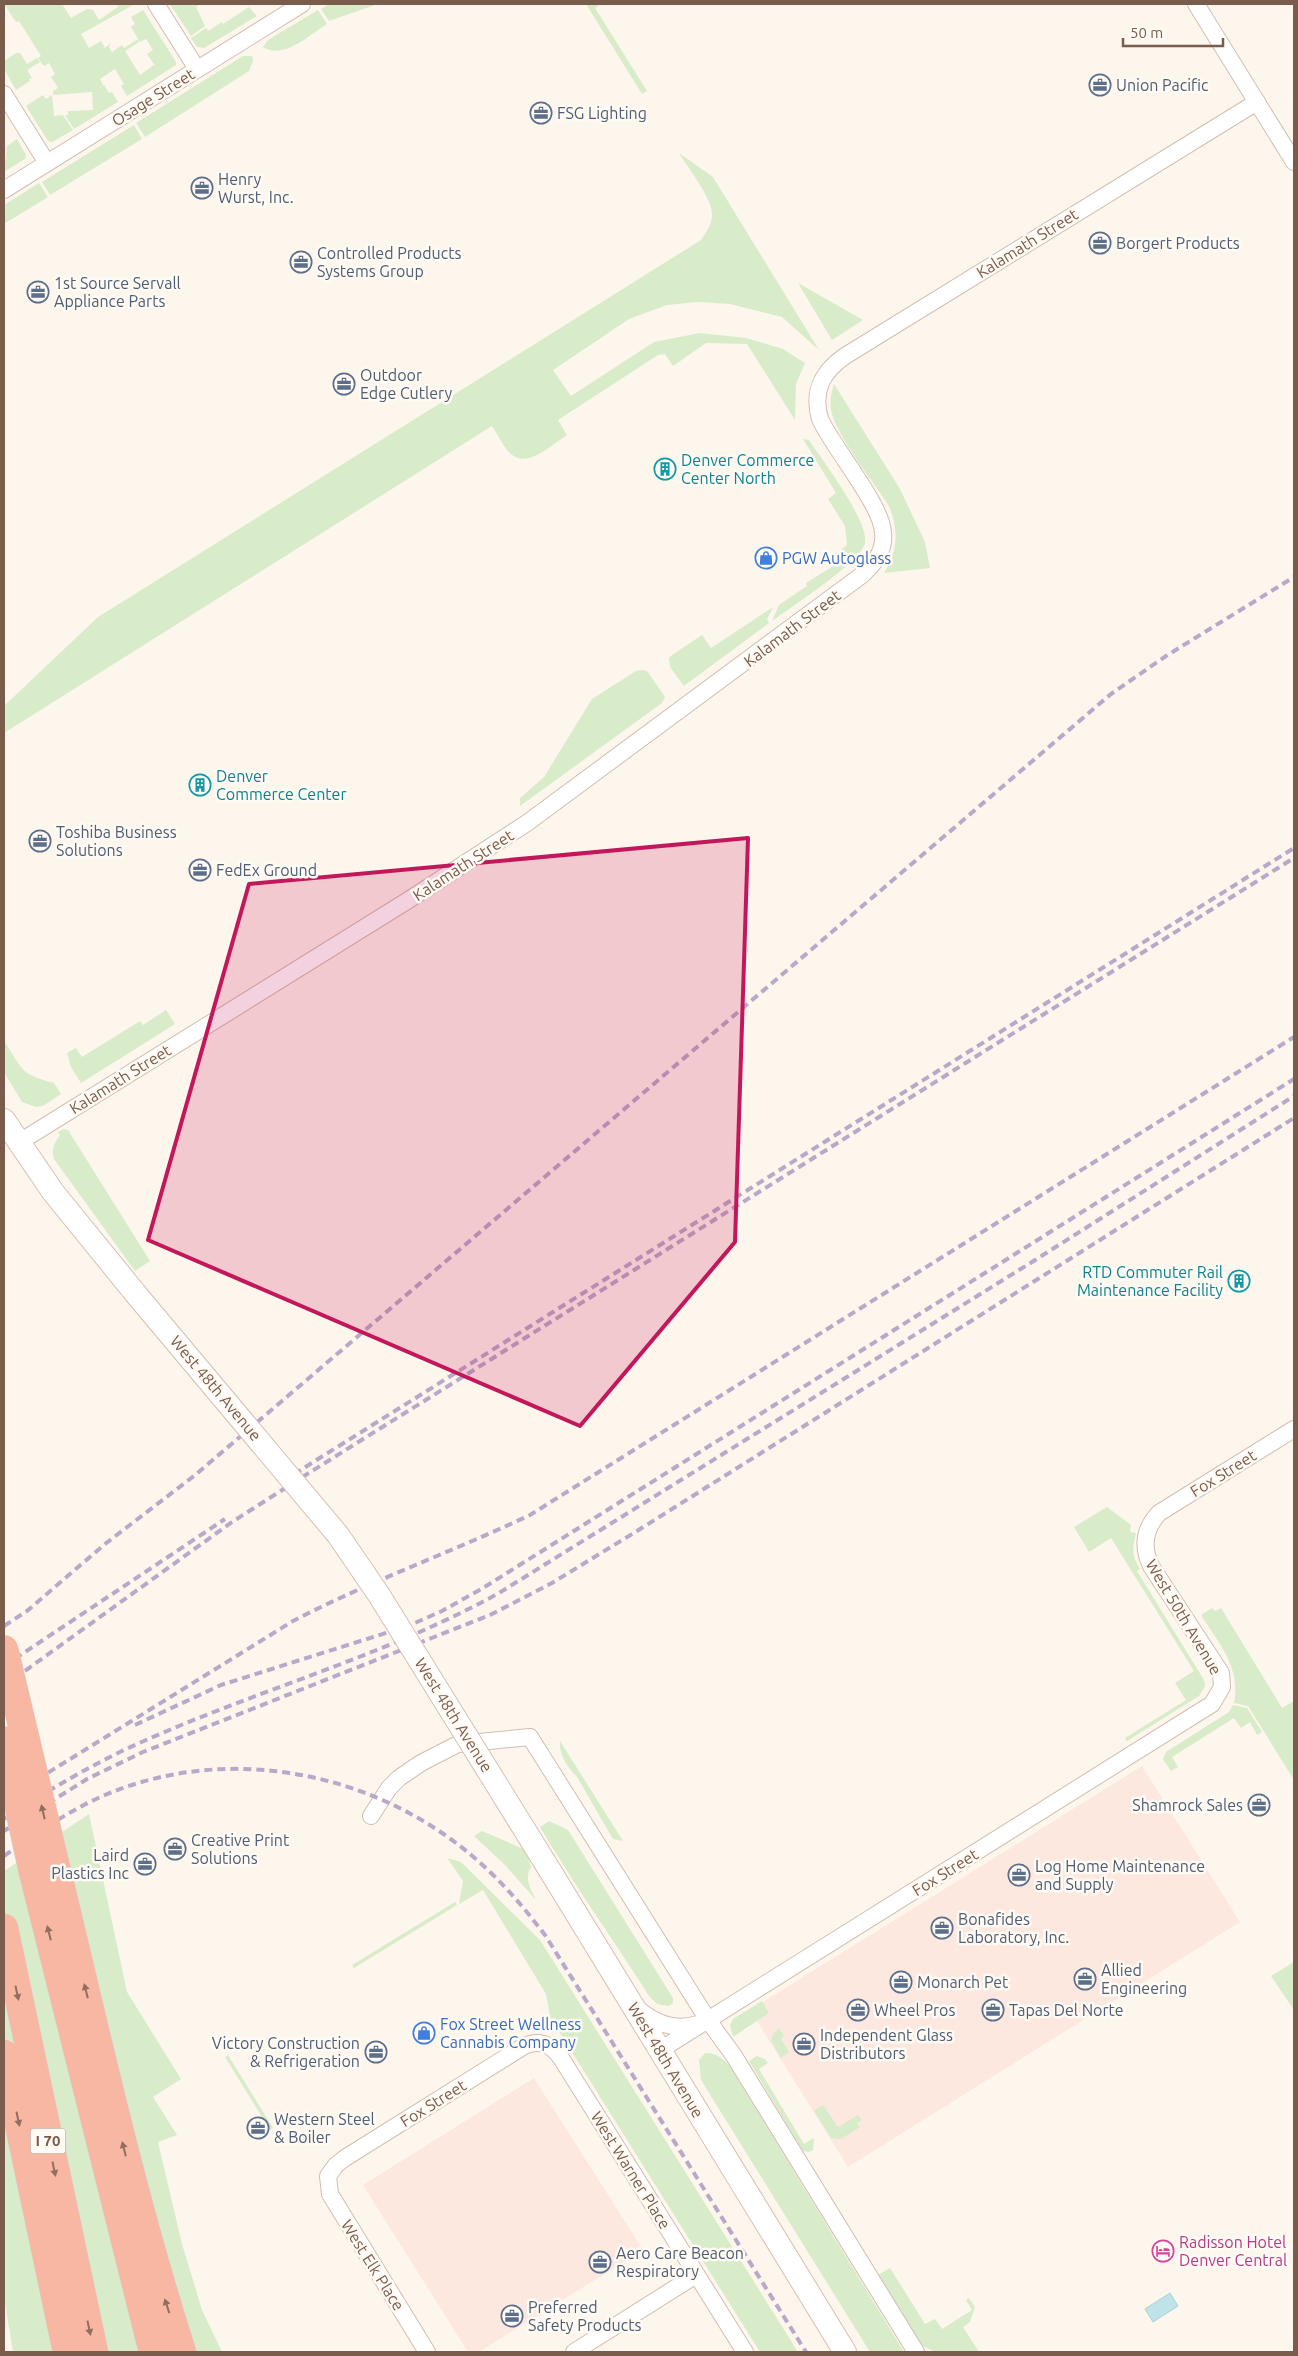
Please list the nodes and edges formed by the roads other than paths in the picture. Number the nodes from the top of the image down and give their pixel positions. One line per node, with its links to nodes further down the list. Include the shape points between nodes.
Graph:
1 (156, 4): 4 (street)
2 (302, 4): 4 (street, Osage Street)
3 (1196, 4): 6 (street)
4 (196, 69): 8 (street, Osage Street)
5 (4, 94): 8 (street)
6 (1257, 102): 7 (street); 11 (street, Kalamath Street, via 844,356 825,374 819,383 817,410 824,428 879,515 884,533 881,550 872,566 862,575 527,823)
7 (1294, 162)
8 (47, 163): 9 (street, Osage Street)
9 (4, 190)
10 (4, 1120): 11 (street, West 48th Avenue)
11 (18, 1143): 20 (street, West 48th Avenue, bridge, via 70,1214 338,1535 379,1595)
12 (1294, 1429): 13 (street, Fox Street)
13 (1153, 1520): 15 (street, West 50th Avenue, via 1146,1537 1147,1557 1218,1666)
14 (4, 1649): 18 (highway, one-way to 14, bridge)
15 (1222, 1687): 21 (street, Fox Street, via 1212,1704)
16 (4, 1740): 18 (highway, bridge)
17 (372, 1816): 21 (street, via 388,1788 399,1778 458,1744 530,1737)
18 (44, 1865): 22 (highway, one-way to 18); 32 (highway, one-way to 18)
19 (4, 1928): 29 (highway, I 70, one-way to 29)
20 (630, 2002): 21 (street, via 664,2025 685,2027); 24 (street, West 48th Avenue)
21 (708, 2020): 24 (street, Fox Street); 37 (street, via 734,2056)
22 (70, 2023): 30 (highway); 31 (highway)
23 (544, 2043): 26 (street, Fox Street, via 524,2046 345,2158); 27 (street, West Warner Place, via 561,2058)
24 (660, 2050): 36 (street, West 48th Avenue)
25 (4, 2054): 28 (highway, one-way to 28)
26 (328, 2176): 33 (street, West Elk Place, via 330,2194)
27 (696, 2275): 34 (street); 35 (street, West Warner Place)
28 (67, 2350)
29 (94, 2352)
30 (134, 2352)
31 (153, 2352)
32 (182, 2352)
33 (427, 2352)
34 (574, 2352)
35 (745, 2352)
36 (845, 2352)
37 (916, 2352)

